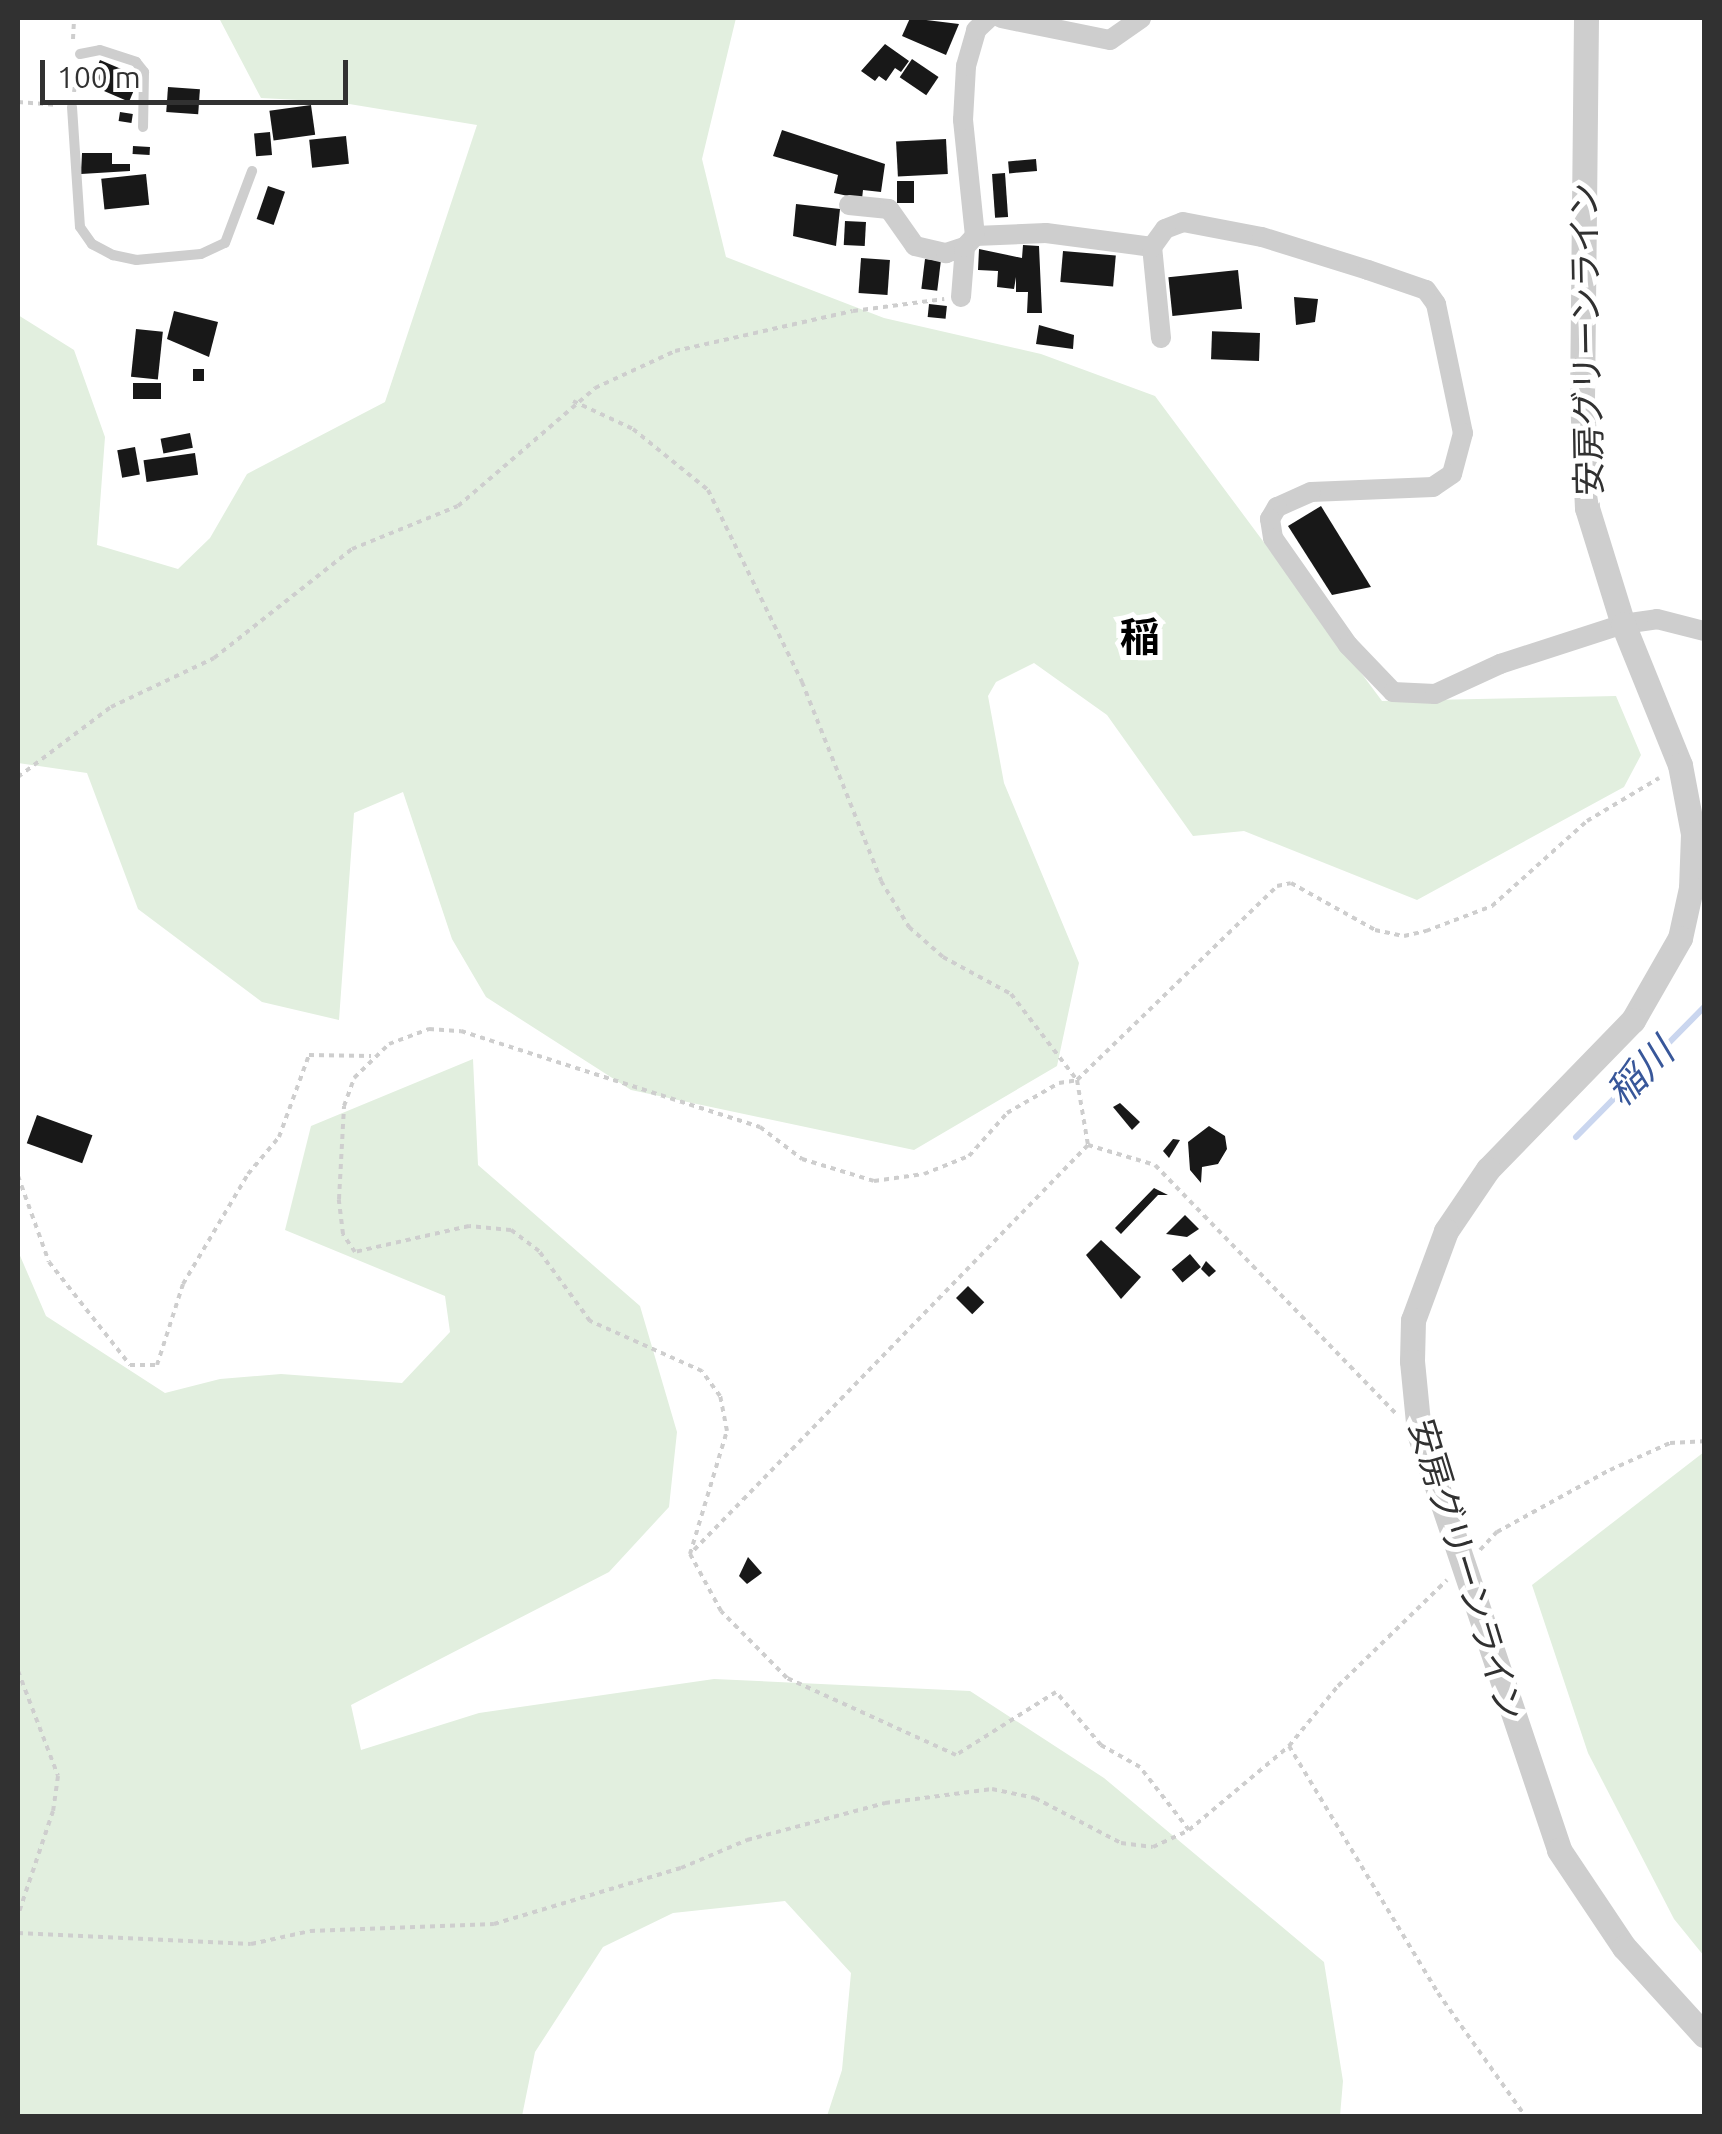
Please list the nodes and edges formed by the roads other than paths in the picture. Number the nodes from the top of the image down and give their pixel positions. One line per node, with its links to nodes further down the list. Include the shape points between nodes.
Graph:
1 (988, 18): 10 (street, via 976,30 964,102)
2 (1001, 18): 3 (street, via 1110,40)
3 (1140, 18)
4 (1586, 18): 14 (street, 安房グリーンライン, via 1585,480 1593,541)
5 (80, 54): 7 (lane, via 100,50 136,62 144,72)
6 (72, 107): 8 (lane, via 80,227 92,244 113,255 136,260 202,254 225,243)
7 (143, 126)
8 (252, 171)
9 (849, 205): 10 (street, via 888,209 915,246 946,253)
10 (970, 242): 11 (street, via 1046,233); 12 (street)
11 (1152, 246): 13 (street); 14 (street, via 1165,228 1183,222 1262,238 1416,287 1436,304 1463,433 1452,474 1433,486 1312,492 1277,506 1270,520 1273,538 1392,692 1435,694)
12 (961, 297)
13 (1161, 338)
14 (1623, 624): 15 (street, via 1658,619); 16 (street, 安房グリーンライン, via 1680,765 1693,834 1680,938 1633,1020 1488,1168 1446,1231 1414,1320 1418,1433 1560,1850 1624,1948)
15 (1704, 631)
16 (1704, 2035)

